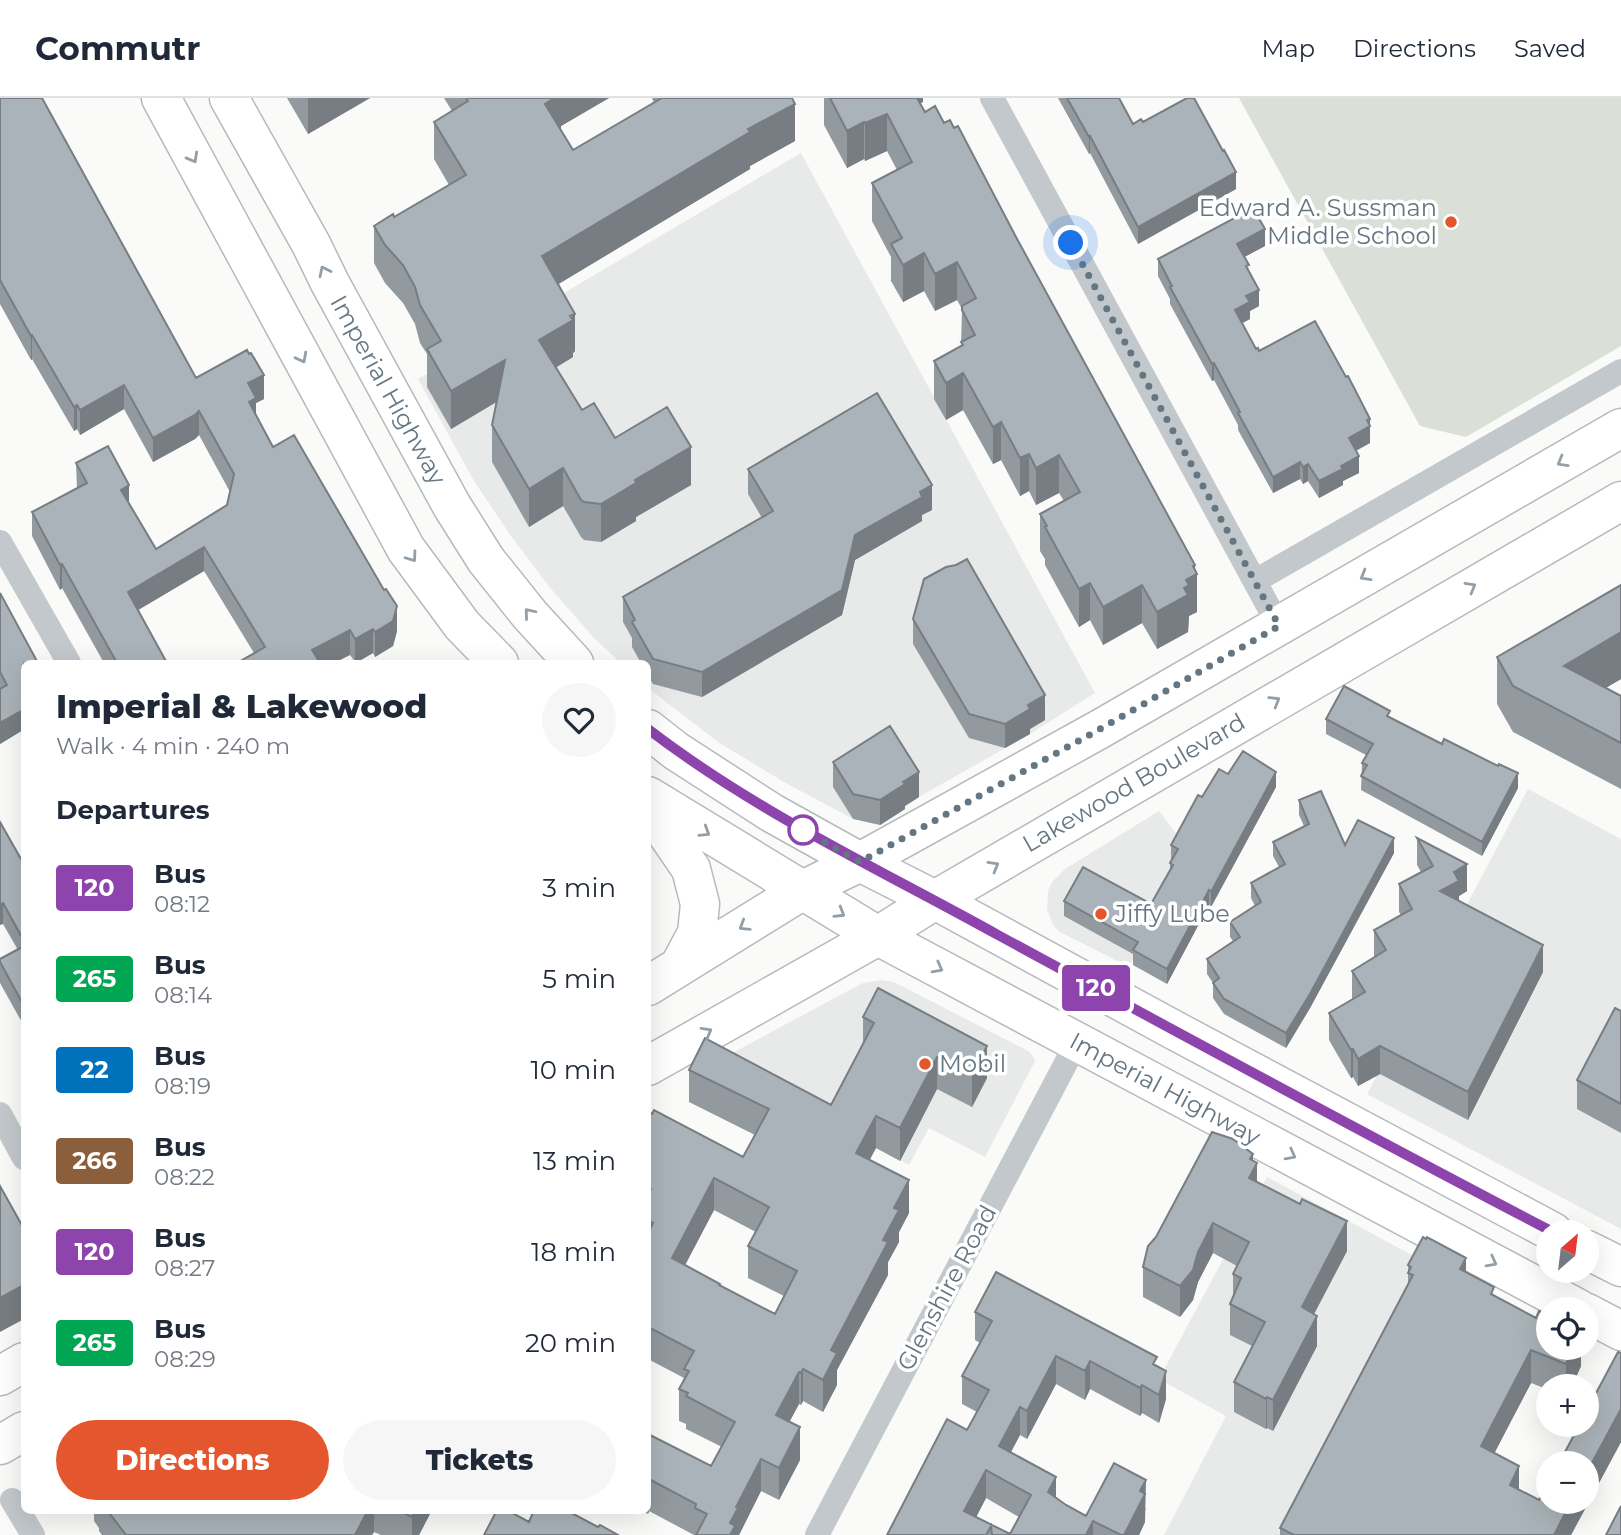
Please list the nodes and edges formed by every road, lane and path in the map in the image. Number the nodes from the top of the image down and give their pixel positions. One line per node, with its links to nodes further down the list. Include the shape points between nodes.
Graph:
1 (161, 98): 11 (main road, one-way to 11, via 406,549 462,625)
2 (229, 98): 12 (main road, Imperial Highway, one-way to 2, via 486,560 452,506)
3 (992, 98): 8 (street)
4 (1621, 371): 8 (street)
5 (1621, 428): 9 (main road, one-way to 9)
6 (1621, 501): 18 (main road, Lakewood Boulevard, one-way to 6)
7 (0, 542): 10 (street)
8 (1255, 582): 9 (street)
9 (1279, 626): 16 (main road)
10 (67, 660)
11 (496, 660)
12 (572, 660)
13 (651, 731): 16 (main road, via 772,813)
14 (651, 798): 17 (main road, Imperial Highway, one-way to 17)
15 (651, 810): 20 (main road, via 691,869 700,904 697,933)
16 (860, 862): 17 (main road); 18 (main road)
17 (803, 890): 19 (main road, Imperial Highway, one-way to 19); 20 (main road, one-way to 20)
18 (935, 900): 19 (main road, Lakewood Boulevard); 26 (main road)
19 (878, 936): 22 (main road, Imperial Highway, one-way to 22); 23 (main road, Lakewood Boulevard, one-way to 19)
20 (680, 965): 21 (main road)
21 (651, 984)
22 (1077, 1042): 29 (main road, Imperial Highway, one-way to 29); 38 (street, Glenshire Road)
23 (651, 1064)
24 (0, 1114): 25 (street)
25 (21, 1152)
26 (1536, 1223)
27 (1600, 1256): 28 (main road)
28 (1621, 1267)
29 (1556, 1297)
30 (1599, 1319): 31 (main road)
31 (1621, 1331)
32 (21, 1364): 33 (main road)
33 (0, 1376)
34 (21, 1433): 35 (main road)
35 (0, 1445)
36 (12, 1500): 37 (street)
37 (33, 1535)
38 (817, 1535)

